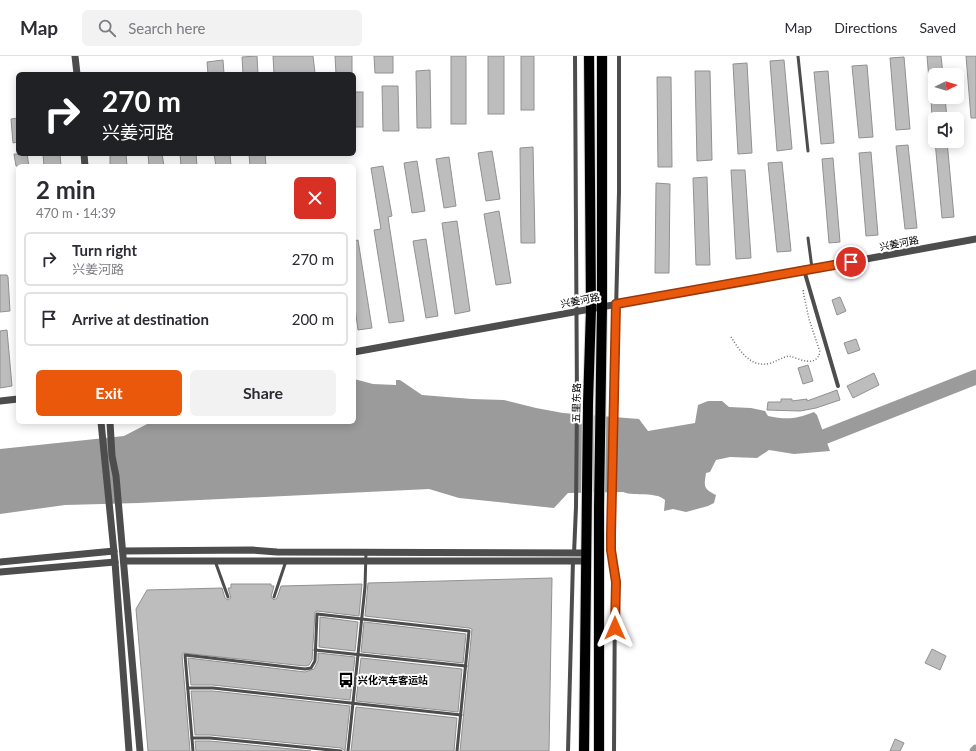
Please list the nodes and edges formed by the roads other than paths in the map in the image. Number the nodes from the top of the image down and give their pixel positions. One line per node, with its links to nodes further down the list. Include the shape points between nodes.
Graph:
1 (75, 56): 7 (street)
2 (575, 56): 16 (street)
3 (589, 56): 15 (main road, 五里东路)
4 (602, 56): 14 (main road)
5 (619, 56): 13 (street)
6 (798, 56): 8 (lane)
7 (77, 72)
8 (808, 151)
9 (808, 238): 11 (lane)
10 (976, 239): 11 (street, 兴姜河路)
11 (812, 269): 12 (street, 兴姜河路)
12 (804, 270): 13 (street, 兴姜河路); 18 (street)
13 (616, 304): 14 (street, 兴姜河路); 56 (street, via 611,507 611,550 616,582)
14 (602, 306): 15 (street, 兴姜河路); 55 (main road)
15 (591, 309): 16 (street, 兴姜河路); 23 (main road, 五里东路)
16 (577, 311): 17 (street, 兴姜河路); 23 (street)
17 (356, 352)
18 (838, 386)
19 (16, 399): 20 (street)
20 (0, 401)
21 (101, 424): 24 (street)
22 (110, 426): 25 (street)
23 (581, 507): 27 (street); 28 (main road, 五里东路)
24 (114, 551): 33 (street); 34 (street)
25 (123, 551): 26 (street); 29 (street)
26 (366, 552): 27 (street); 35 (lane)
27 (574, 553): 28 (street); 32 (street)
28 (586, 557): 32 (street); 54 (main road, 五里东路)
29 (124, 561): 30 (street); 48 (street)
30 (215, 561): 31 (street); 37 (lane)
31 (286, 561): 35 (street); 38 (lane)
32 (573, 561): 35 (street); 53 (street)
33 (0, 562)
34 (115, 562): 36 (street); 47 (street)
35 (366, 562): 39 (lane)
36 (0, 572)
37 (228, 597)
38 (274, 597)
39 (362, 619): 40 (lane, via 317,614); 41 (lane); 42 (lane, via 469,631)
40 (315, 650): 41 (lane); 43 (lane, via 315,662 311,668 305,669 184,655)
41 (358, 655): 42 (lane); 44 (lane)
42 (466, 666): 45 (lane)
43 (188, 688): 44 (lane, via 213,688); 46 (lane)
44 (353, 703): 45 (lane); 51 (lane)
45 (461, 715): 52 (lane)
46 (192, 738): 49 (lane); 50 (lane)
47 (129, 751)
48 (140, 751)
49 (193, 751)
50 (341, 751)
51 (348, 751)
52 (457, 751)
53 (568, 751)
54 (584, 751)
55 (599, 751)
56 (614, 751)

